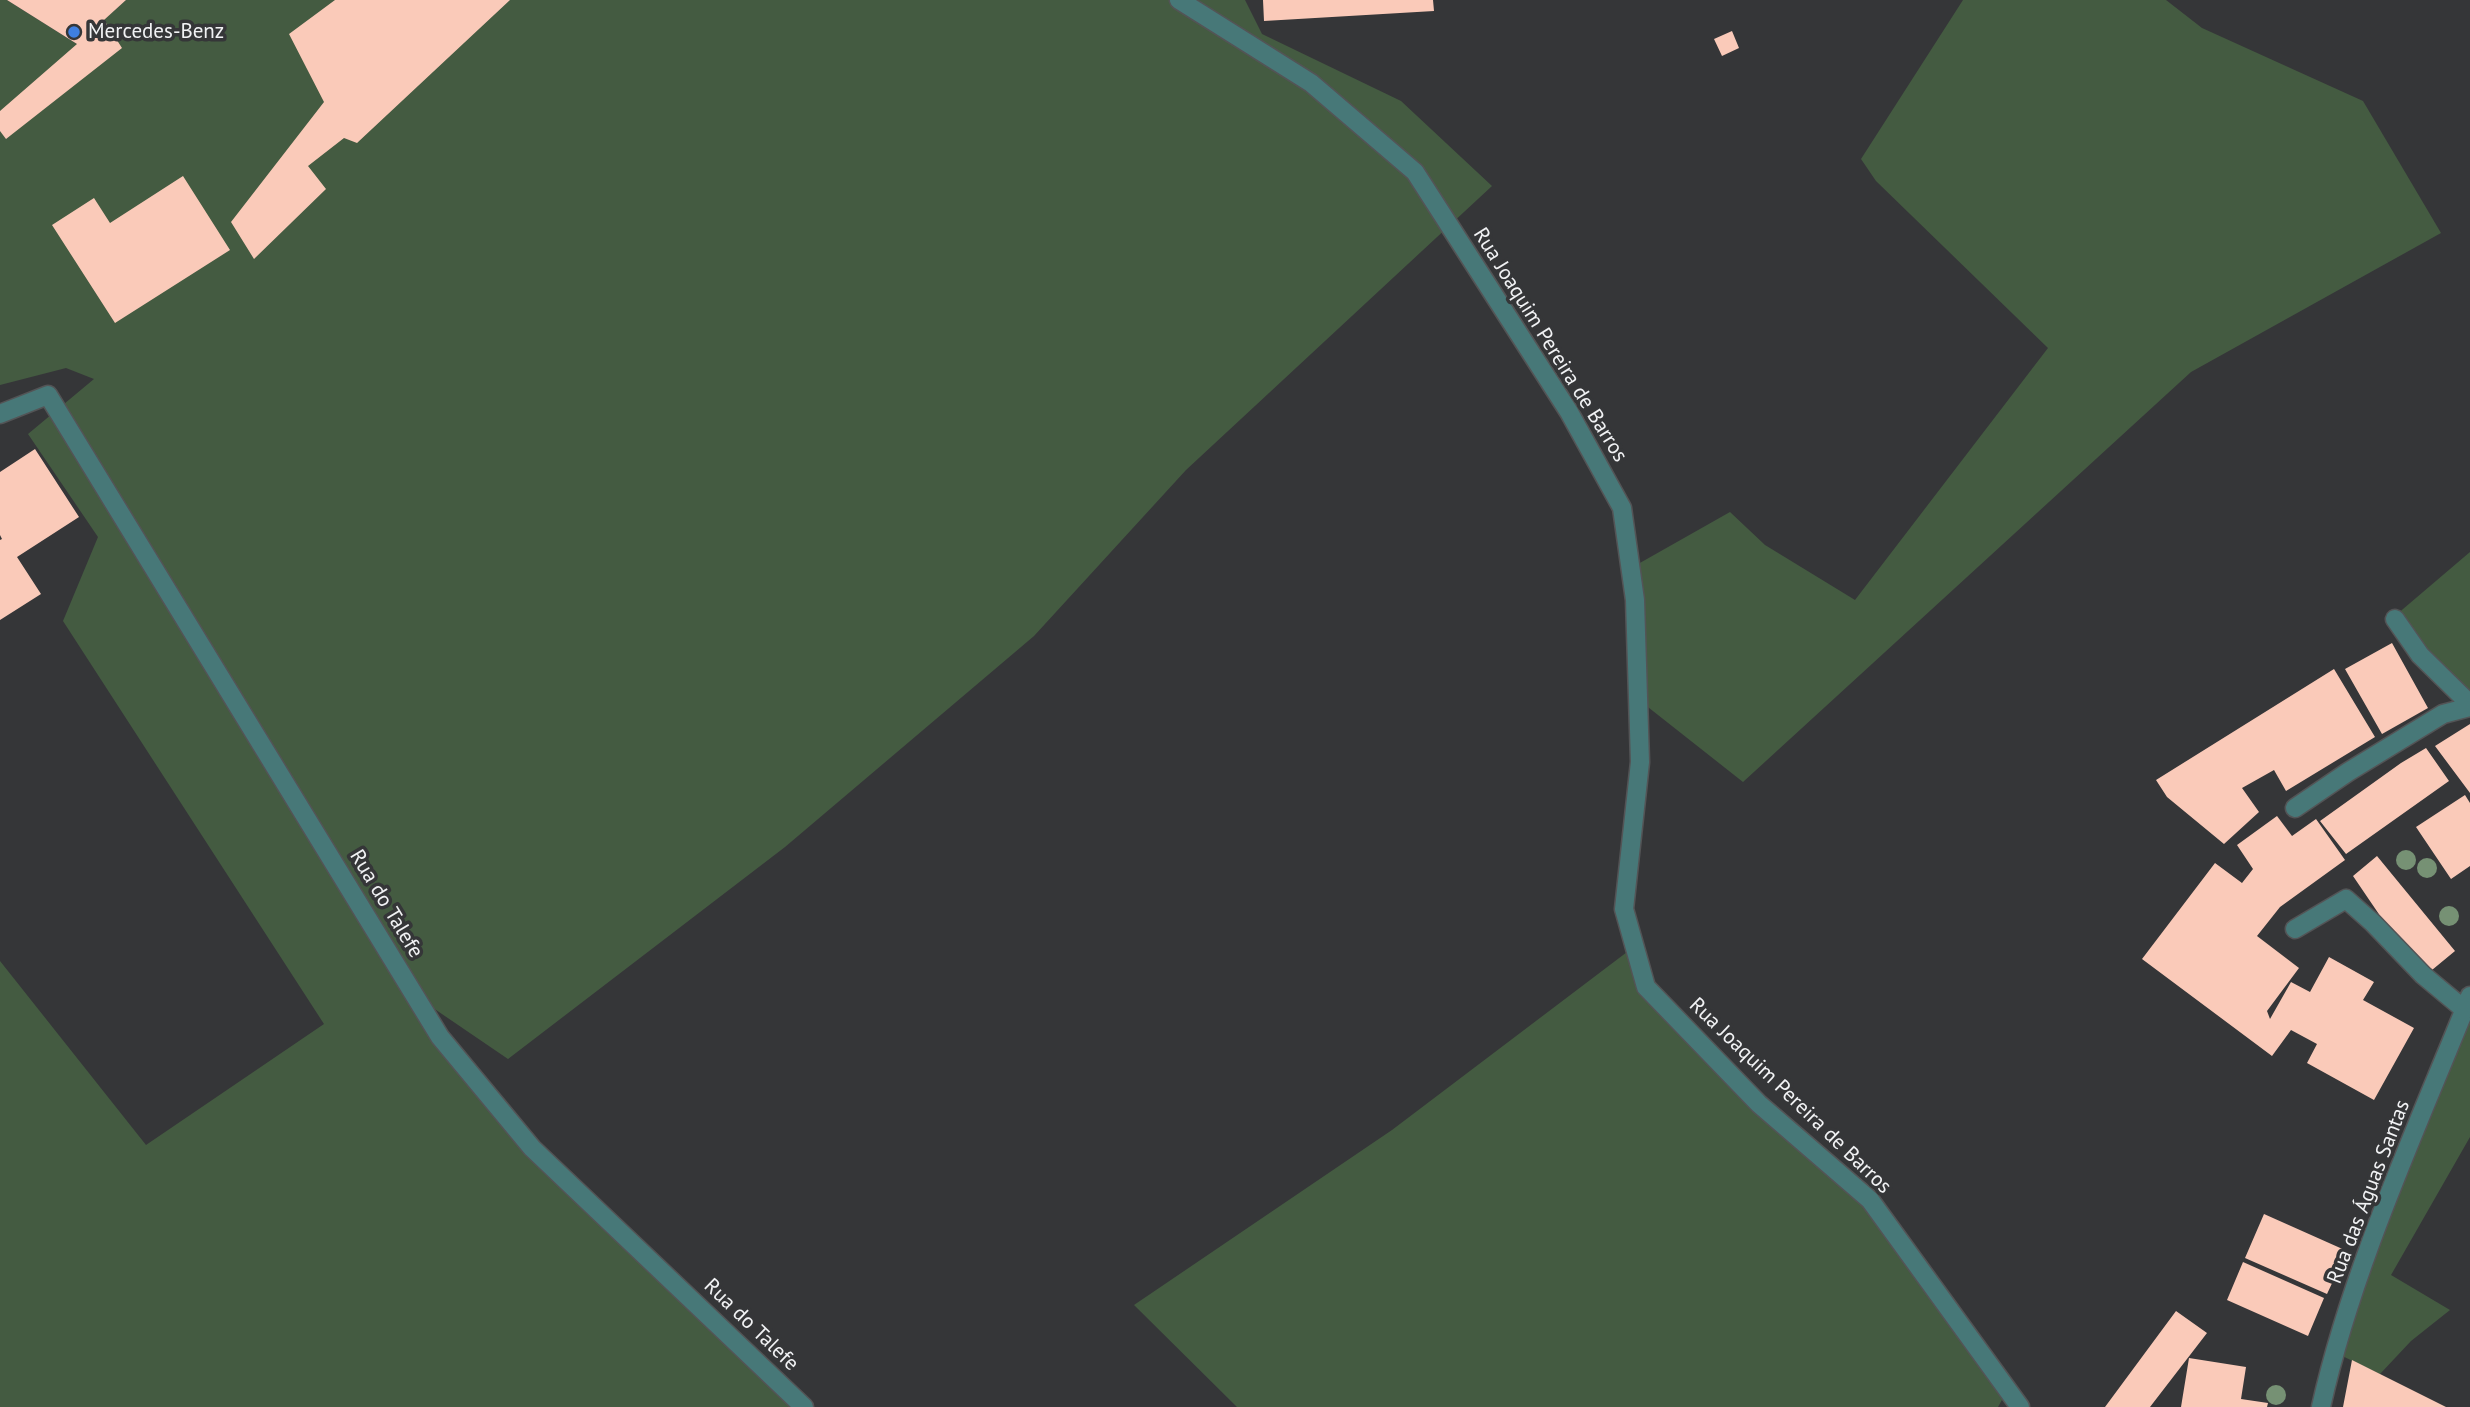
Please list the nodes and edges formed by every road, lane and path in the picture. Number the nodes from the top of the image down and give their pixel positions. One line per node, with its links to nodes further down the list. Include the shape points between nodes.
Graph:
1 (1179, 0): 9 (street, Rua Joaquim Pereira de Barros, via 1311,83 1415,172 1569,412 1622,508 1636,600 1640,762 1624,909 1646,987 1759,1104 1870,1200)
2 (0, 414): 8 (street, Rua do Talefe, via 48,395 440,1037 532,1148)
3 (2395, 619): 4 (street, via 2420,655)
4 (2470, 706): 5 (street, via 2443,714)
5 (2295, 808)
6 (2295, 929): 7 (street, via 2346,899 2423,975)
7 (2467, 1003): 10 (street, Rua das Águas Santas, via 2371,1241)
8 (804, 1407)
9 (2020, 1407)
10 (2321, 1407)

